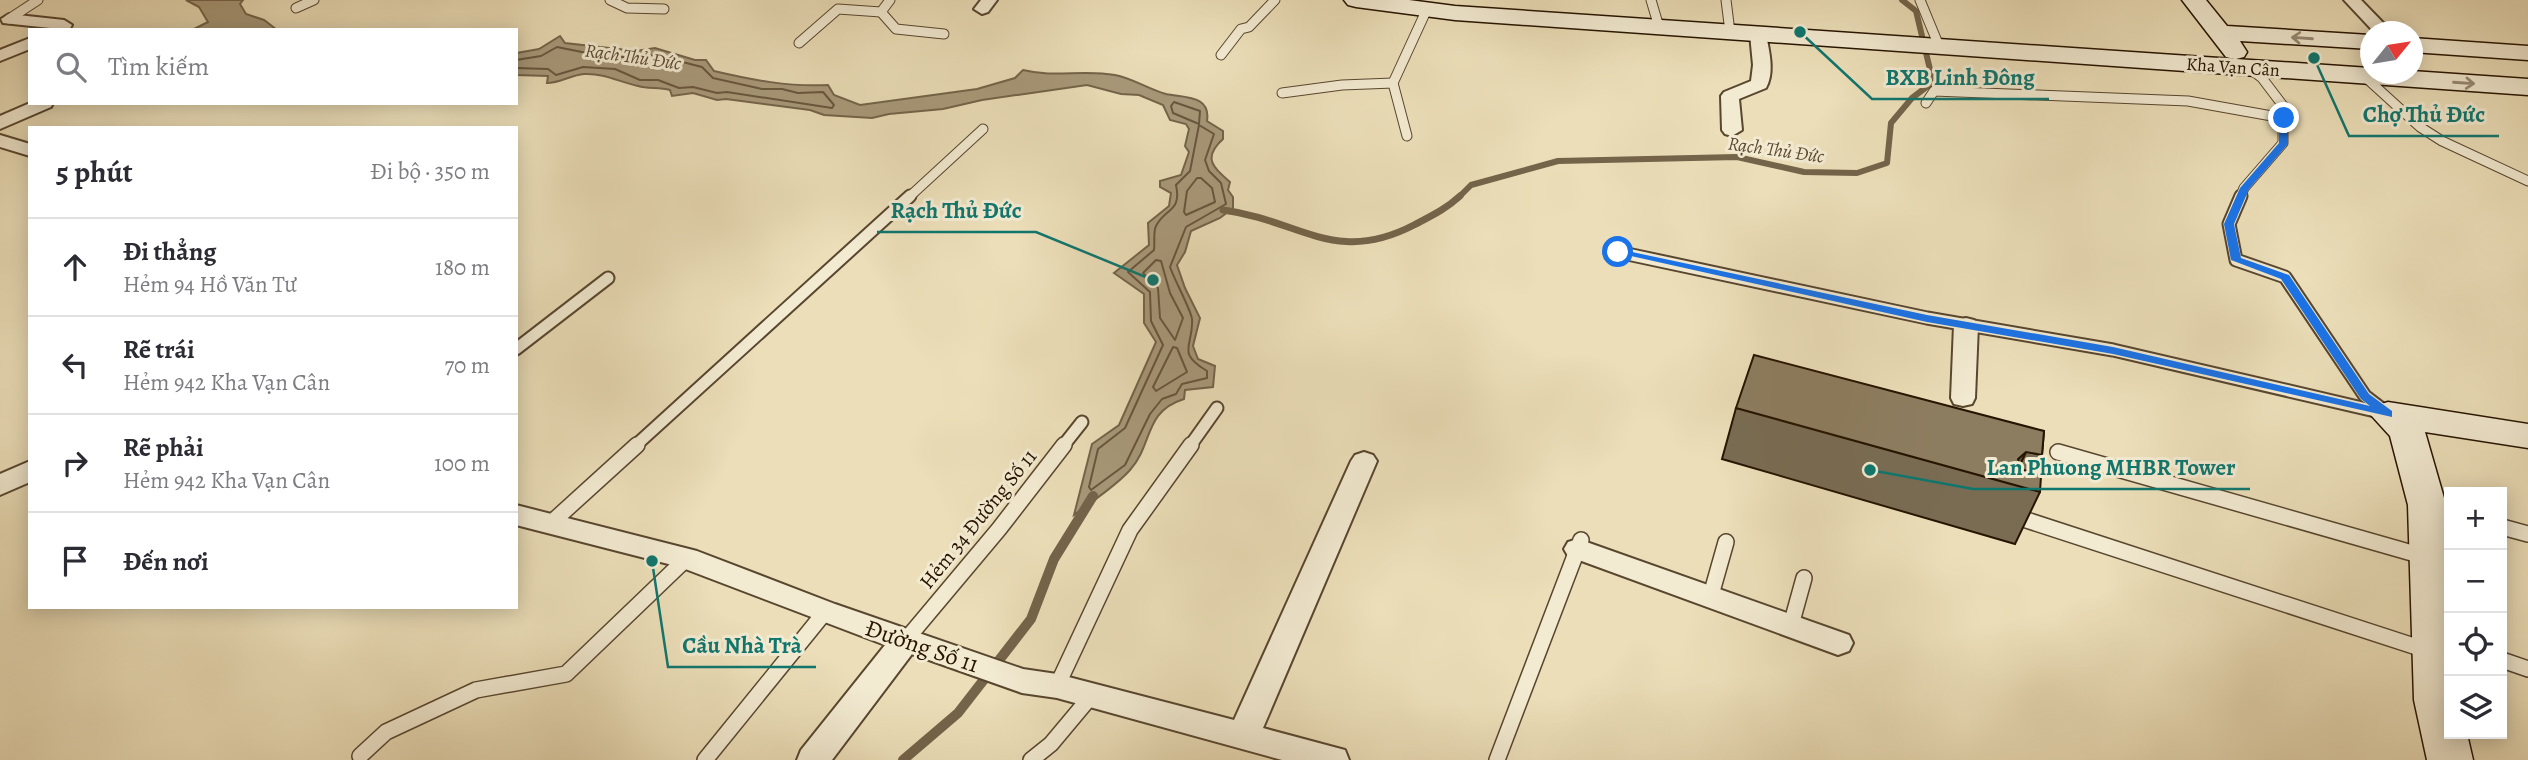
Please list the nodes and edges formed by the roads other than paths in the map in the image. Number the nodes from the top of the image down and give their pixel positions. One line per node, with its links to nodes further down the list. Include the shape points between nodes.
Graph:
1 (38, 0): 13 (lane)
2 (314, 0): 14 (lane)
3 (610, 0): 15 (lane, via 624,7)
4 (890, 0): 17 (lane)
5 (1275, 0): 32 (lane, via 1249,27 1241,29)
6 (1356, 0): 7 (main road)
7 (1362, 0): 16 (main road)
8 (1651, 0): 20 (lane)
9 (1726, 0): 22 (lane)
10 (1920, 0): 29 (lane)
11 (2194, 0): 23 (main road)
12 (2352, 0): 19 (street)
13 (30, 7): 18 (lane)
14 (296, 8)
15 (664, 9)
16 (1427, 9): 20 (main road); 37 (lane)
17 (881, 12): 24 (lane, via 896,29); 27 (lane, via 838,9)
18 (9, 19): 21 (street, via 64,25)
19 (2373, 21)
20 (1659, 27): 22 (main road)
21 (61, 28)
22 (1730, 32): 25 (main road)
23 (2220, 33): 26 (main road, one-way to 23); 34 (main road)
24 (944, 34)
25 (1758, 34): 29 (main road, Kha Vạn Cân); 46 (street, via 1760,84 1730,96)
26 (2360, 41)
27 (799, 43)
28 (28, 44): 33 (street)
29 (1939, 46): 34 (main road, Kha Vạn Cân)
30 (2423, 46): 31 (main road)
31 (2528, 53)
32 (1221, 55)
33 (0, 56)
34 (2249, 68): 35 (main road, Kha Vạn Cân); 43 (lane, via 2287,111)
35 (2360, 76)
36 (2423, 80): 39 (main road, Kha Vạn Cân, one-way to 39)
37 (1393, 83): 40 (lane); 47 (lane)
38 (2373, 84): 50 (lane, via 2431,134)
39 (2528, 87)
40 (1282, 93)
41 (1926, 103): 43 (lane, via 1934,92 2110,97 2189,102)
42 (40, 105): 44 (street)
43 (2284, 118): 57 (lane, via 2283,144 2244,188 2229,224 2236,260 2285,277 2365,397)
44 (0, 123)
45 (983, 129): 66 (lane)
46 (1732, 130)
47 (1407, 136)
48 (0, 141): 49 (street)
49 (28, 149)
50 (2528, 181)
51 (1618, 252): 53 (lane)
52 (608, 278): 54 (lane)
53 (1966, 325): 55 (street); 57 (lane, via 2113,350)
54 (518, 347)
55 (1963, 398)
56 (1217, 408): 82 (lane, via 1130,530)
57 (2388, 414): 59 (main road); 72 (main road, via 2407,432 2432,507)
58 (1082, 422): 77 (lane, Hẻm 34 Đường Số 11)
59 (2528, 436)
60 (2057, 452): 72 (lane)
61 (1364, 461): 84 (street)
62 (28, 471): 63 (street)
63 (0, 485)
64 (2004, 513): 79 (lane)
65 (518, 516): 66 (street, Đường Số 11)
66 (550, 524): 71 (street, Đường Số 11)
67 (2507, 528): 68 (lane)
68 (2528, 534)
69 (1726, 542): 74 (lane)
70 (1579, 544): 74 (street); 90 (lane)
71 (687, 558): 75 (street, Đường Số 11); 85 (lane, via 566,674 476,690 386,732)
72 (2429, 559): 79 (main road)
73 (1804, 578): 76 (lane)
74 (1711, 595): 76 (street)
75 (825, 612): 77 (street, Đường Số 11); 86 (lane)
76 (1791, 625): 78 (street)
77 (911, 643): 82 (street, Đường Số 11, via 1022,681); 87 (street)
78 (1838, 643)
79 (2439, 644): 91 (main road, via 2436,700)
80 (2507, 662): 81 (lane)
81 (2528, 669)
82 (1056, 686): 83 (street, Đường Số 11)
83 (1092, 695): 84 (street, Đường Số 11); 88 (lane, via 1051,744)
84 (1244, 735): 89 (street, Đường Số 11)
85 (360, 756)
86 (705, 760)
87 (813, 760)
88 (1031, 760)
89 (1333, 760)
90 (1497, 760)
91 (2450, 760)

